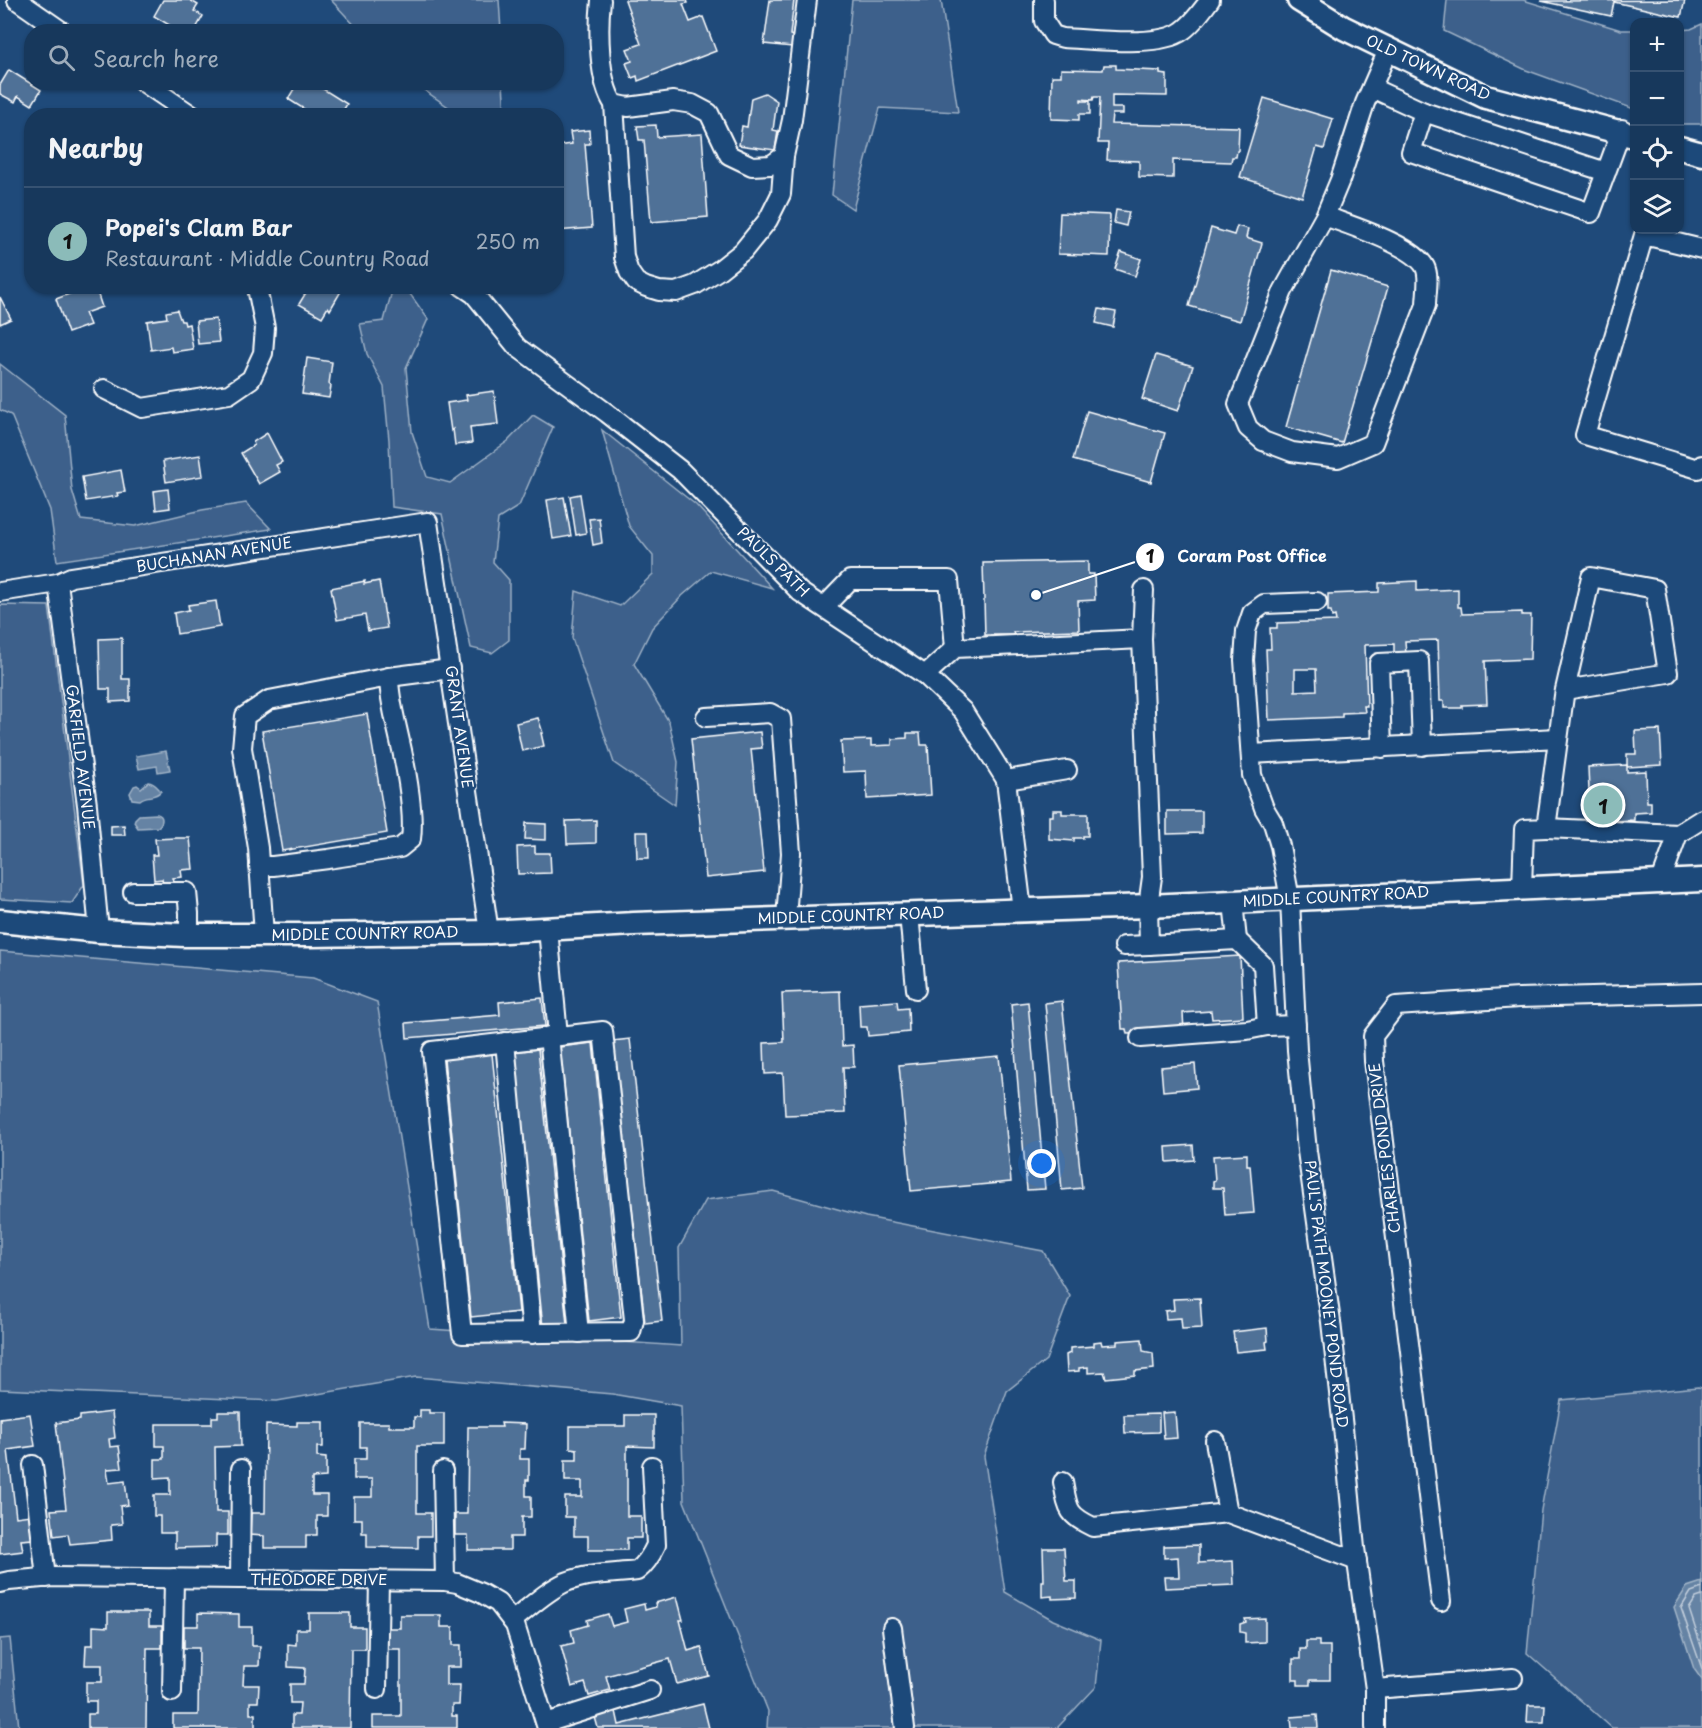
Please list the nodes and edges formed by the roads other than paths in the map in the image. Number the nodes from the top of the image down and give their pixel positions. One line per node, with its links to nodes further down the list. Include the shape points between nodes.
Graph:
1 (17, 0): 7 (street)
2 (601, 0): 11 (street, via 600,49 607,95)
3 (807, 0): 17 (street)
4 (1044, 0): 5 (street, via 1044,21 1053,35 1146,41 1183,31)
5 (1210, 0)
6 (1299, 0): 8 (main road, OLD TOWN ROAD)
7 (52, 24)
8 (1388, 50): 9 (street); 14 (main road, OLD TOWN ROAD, via 1486,97)
9 (1371, 88): 13 (street); 19 (street)
10 (155, 90): 12 (street)
11 (614, 104): 17 (street, via 692,104 709,113 729,155 752,166 771,165); 17 (street, via 624,257 636,282 659,291 676,292 695,285 743,251 768,220 782,194)
12 (181, 108)
13 (1424, 112): 18 (street); 18 (street, via 1411,152 1591,213)
14 (1626, 132): 18 (street)
15 (1684, 149): 16 (main road)
16 (1702, 154)
17 (784, 156)
18 (1606, 172)
19 (1325, 216): 19 (street, via 1283,291 1238,404 1248,428 1263,441 1292,452 1338,458 1373,443 1426,305 1427,283 1425,268 1401,246)
20 (1702, 249): 24 (street, via 1644,235 1585,435 1698,469)
21 (258, 294): 23 (street, via 265,328 263,353 251,379 229,394 142,408)
22 (474, 294): 30 (street, PAULS PATH, via 517,347 680,470 800,592)
23 (104, 389)
24 (1702, 465)
25 (428, 522): 26 (street, BUCHANAN AVENUE, via 161,562 71,577); 33 (street, GRANT AVENUE)
26 (58, 583): 28 (street, BUCHANAN AVENUE); 60 (street, GARFIELD AVENUE)
27 (1143, 590): 31 (street)
28 (0, 592)
29 (1317, 602): 41 (street, PAUL'S PATH MOONEY POND ROAD, via 1264,604 1252,613 1244,660)
30 (824, 607): 32 (street, via 850,580 949,580); 34 (street, PAULS PATH)
31 (1142, 639): 32 (street); 54 (street, via 1152,877)
32 (956, 648): 34 (street)
33 (450, 669): 35 (street); 61 (street, GRANT AVENUE)
34 (925, 675): 43 (street, PAULS PATH, via 963,711)
35 (389, 677): 47 (street, via 269,700 245,716 242,748); 47 (street, via 409,796 411,839 400,848)
36 (1565, 690): 36 (street, via 1592,577 1655,589 1668,673); 38 (street)
37 (706, 717): 57 (street, via 770,713 781,719 791,853)
38 (1558, 738): 39 (street); 45 (street)
39 (1422, 746): 40 (street); 40 (street, via 1419,661 1379,663)
40 (1382, 748): 41 (street)
41 (1251, 754): 52 (street, PAUL'S PATH MOONEY POND ROAD, via 1252,775 1273,823)
42 (1067, 770): 43 (street)
43 (1006, 780): 55 (street, PAULS PATH)
44 (1702, 819): 46 (street)
45 (1546, 828): 46 (street); 50 (street, via 1524,829)
46 (1678, 834): 49 (street)
47 (259, 866): 63 (street)
48 (1702, 880): 49 (main road, MIDDLE COUNTRY ROAD)
49 (1661, 881): 50 (main road, MIDDLE COUNTRY ROAD)
50 (1522, 888): 52 (main road, MIDDLE COUNTRY ROAD)
51 (132, 892): 62 (street, via 187,892)
52 (1290, 899): 53 (main road, MIDDLE COUNTRY ROAD); 69 (street, PAUL'S PATH MOONEY POND ROAD)
53 (1233, 902): 54 (main road, MIDDLE COUNTRY ROAD); 64 (street)
54 (1148, 906): 55 (main road, MIDDLE COUNTRY ROAD); 65 (street)
55 (1022, 910): 56 (main road, MIDDLE COUNTRY ROAD)
56 (909, 914): 57 (main road, MIDDLE COUNTRY ROAD); 67 (street)
57 (786, 918): 59 (main road, MIDDLE COUNTRY ROAD)
58 (0, 921): 60 (main road, MIDDLE COUNTRY ROAD)
59 (548, 929): 61 (main road, MIDDLE COUNTRY ROAD); 71 (street)
60 (99, 931): 62 (main road, MIDDLE COUNTRY ROAD)
61 (489, 932): 63 (main road, MIDDLE COUNTRY ROAD)
62 (189, 935): 63 (main road, MIDDLE COUNTRY ROAD)
63 (264, 935)
64 (1237, 940): 65 (street); 70 (street, via 1263,965)
65 (1149, 945): 66 (street)
66 (1124, 946)
67 (916, 989)
68 (1702, 993): 90 (street, CHARLES POND DRIVE, via 1396,1006 1373,1036)
69 (1296, 1025): 70 (street); 83 (street, PAUL'S PATH MOONEY POND ROAD, via 1307,1151 1331,1322)
70 (1267, 1026): 72 (street)
71 (554, 1036): 73 (street); 74 (street); 74 (street, via 603,1031 634,1320 631,1332)
72 (1140, 1038)
73 (505, 1042): 75 (street); 75 (street, via 432,1051 462,1334)
74 (579, 1333): 75 (street)
75 (532, 1334)
76 (1215, 1441): 82 (street)
77 (33, 1465): 84 (street)
78 (652, 1466): 91 (street, via 656,1545 643,1567 567,1582)
79 (241, 1469): 86 (street)
80 (443, 1471): 88 (street)
81 (1063, 1482): 82 (street, via 1072,1514 1093,1527)
82 (1228, 1513): 83 (street)
83 (1357, 1561): 95 (street, PAUL'S PATH MOONEY POND ROAD)
84 (46, 1578): 85 (street, THEODORE DRIVE); 89 (street, THEODORE DRIVE)
85 (174, 1578): 86 (street, THEODORE DRIVE); 97 (street)
86 (240, 1579): 87 (street, THEODORE DRIVE)
87 (379, 1580): 88 (street, THEODORE DRIVE); 94 (street)
88 (445, 1581): 91 (street, THEODORE DRIVE, via 498,1603)
89 (0, 1583)
90 (1441, 1601)
91 (512, 1621): 98 (street, THEODORE DRIVE)
92 (892, 1628): 99 (street)
93 (1513, 1678): 95 (street)
94 (377, 1689)
95 (1375, 1689): 100 (street, PAUL'S PATH MOONEY POND ROAD)
96 (650, 1690): 98 (street)
97 (172, 1692)
98 (546, 1726)
99 (904, 1728)
100 (1375, 1728)

